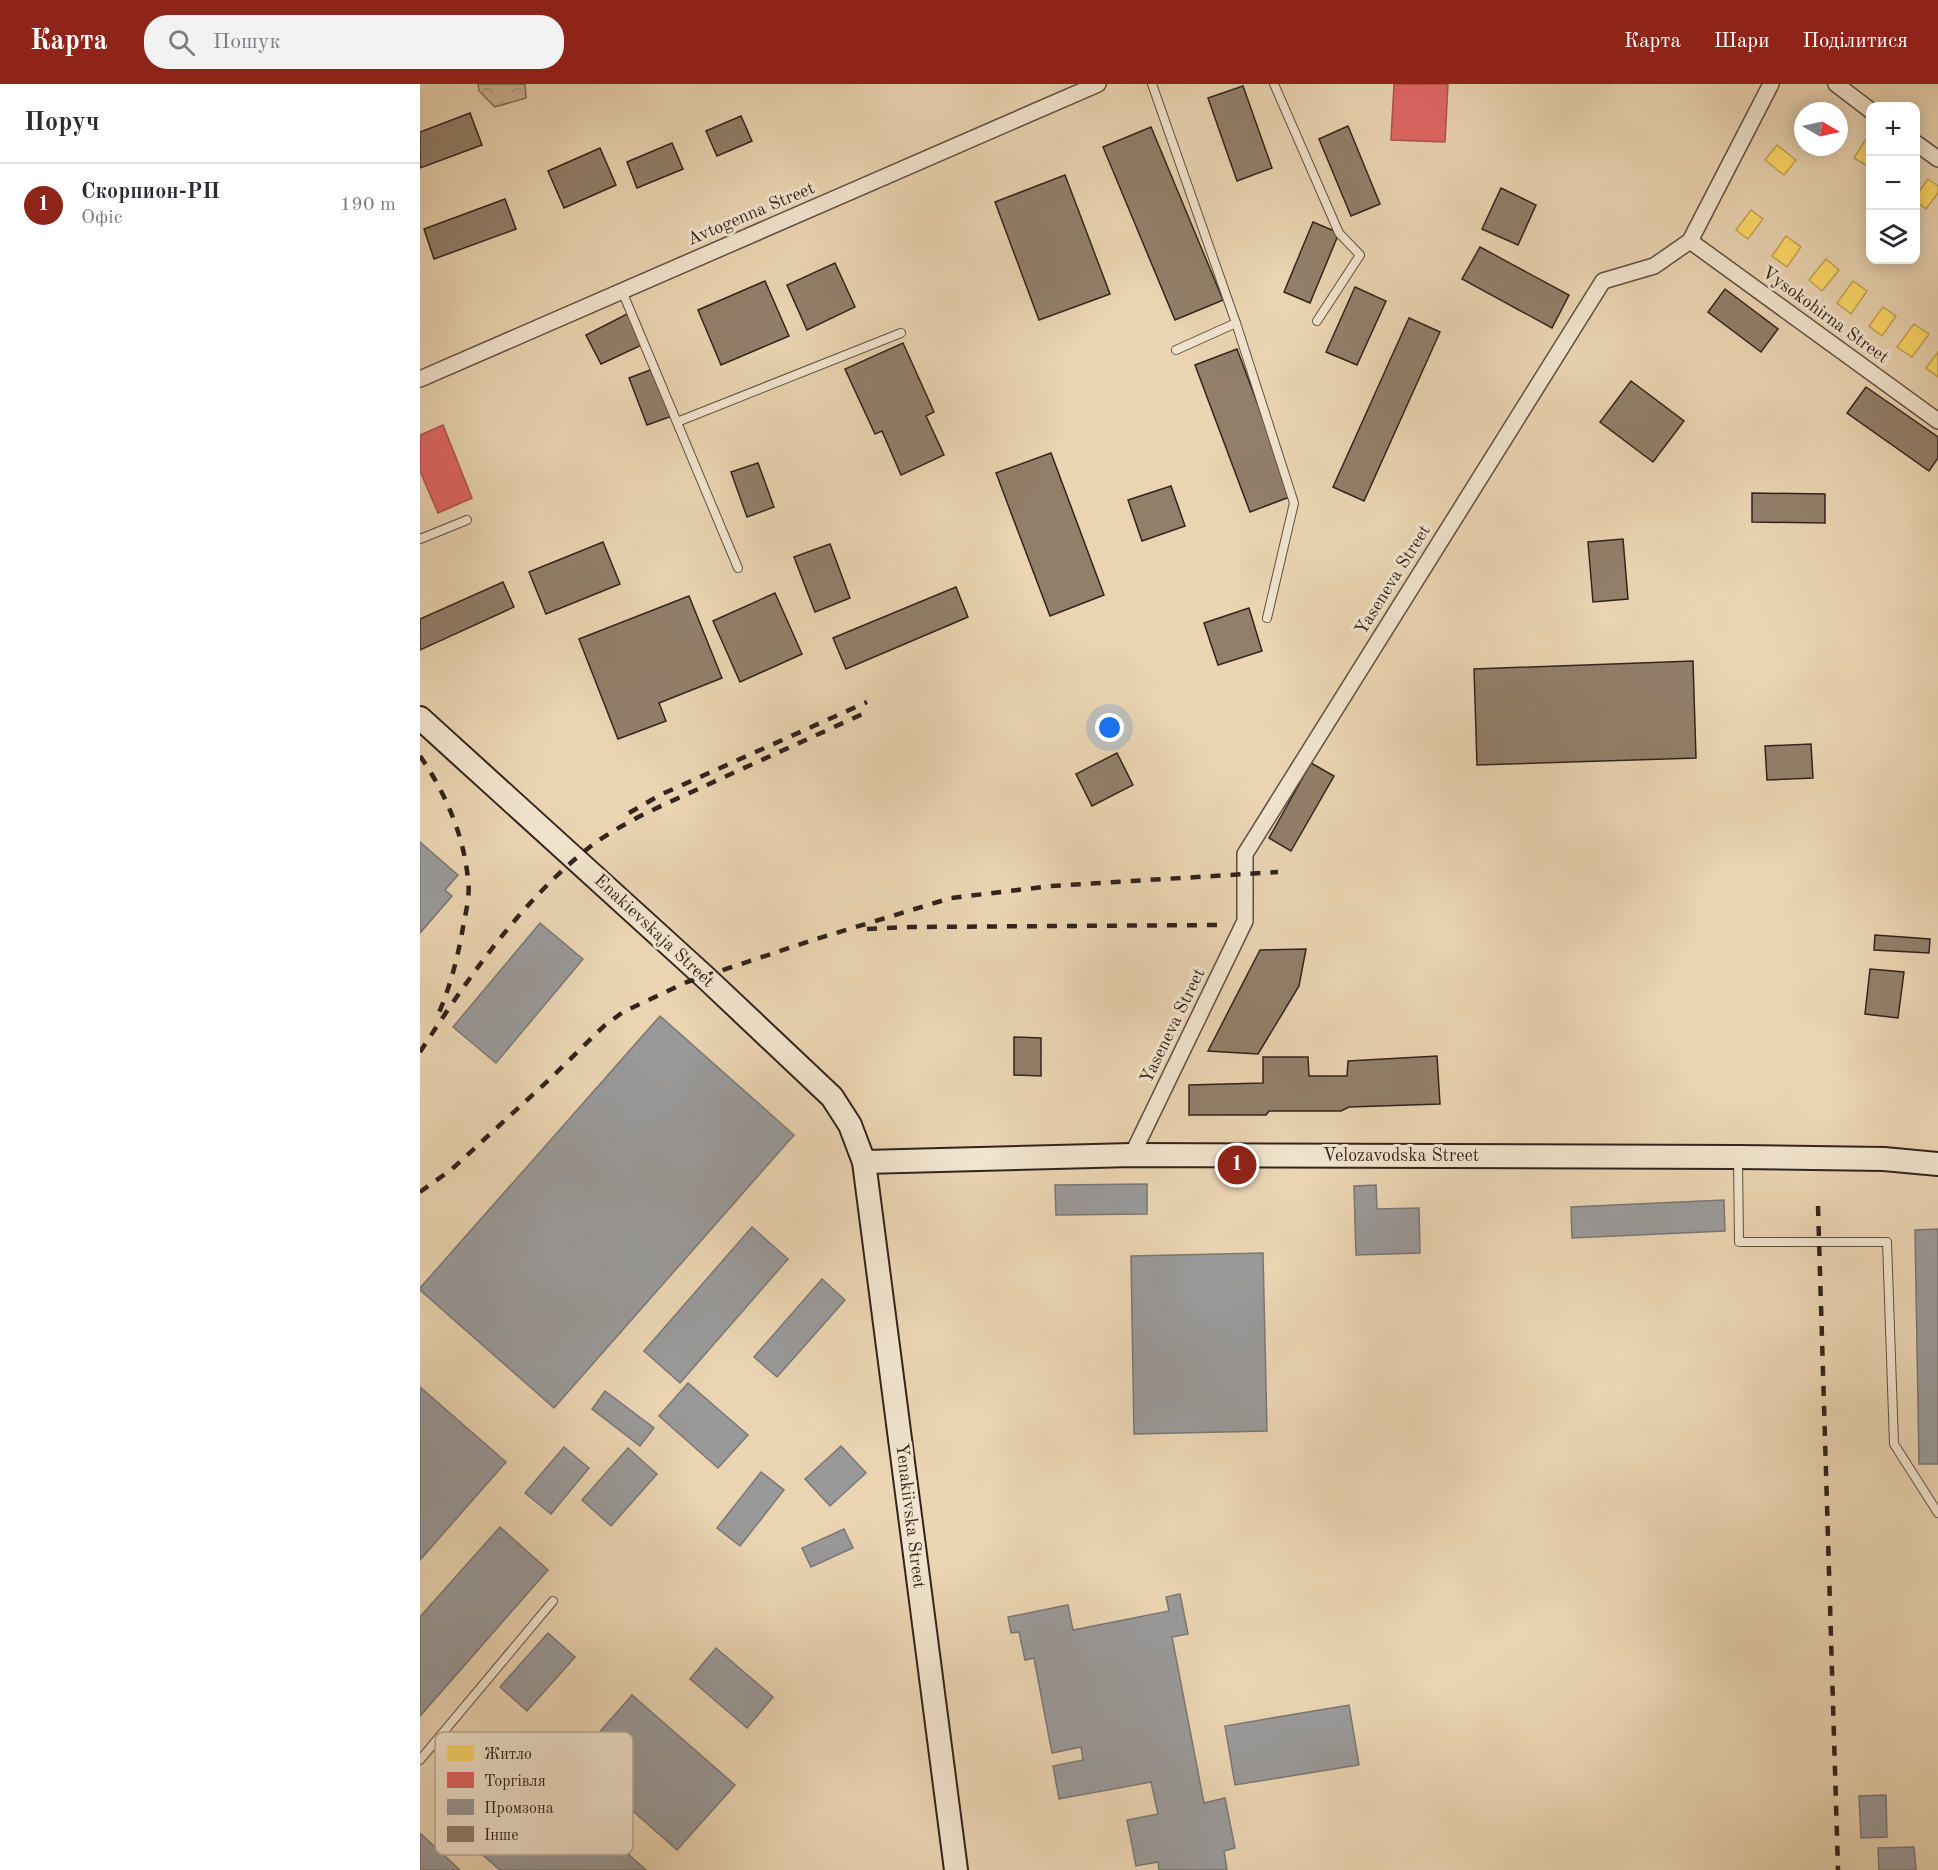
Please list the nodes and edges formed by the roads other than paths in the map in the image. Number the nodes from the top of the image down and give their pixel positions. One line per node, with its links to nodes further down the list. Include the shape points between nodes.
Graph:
1 (1098, 84): 10 (street, Avtogenna Street)
2 (1152, 84): 12 (lane)
3 (1274, 84): 11 (lane, via 1339,233 1360,255)
4 (1771, 84): 9 (street, Yaseneva Street)
5 (1836, 84): 6 (street)
6 (1866, 107)
7 (1920, 146): 8 (street)
8 (1938, 159)
9 (1690, 241): 16 (street, Vysokohirna Street); 23 (street, Yaseneva Street, via 1654,266 1603,280 1245,854 1245,921)
10 (622, 291): 15 (street, Avtogenna Street); 17 (lane)
11 (1317, 321)
12 (1236, 323): 14 (lane); 21 (lane, via 1294,502)
13 (901, 333): 17 (lane)
14 (1176, 350)
15 (420, 379)
16 (1938, 421)
17 (677, 422): 20 (lane)
18 (467, 520): 19 (lane)
19 (420, 539)
20 (738, 567)
21 (1268, 618)
22 (420, 718): 25 (street, Enakievskaja Street, via 705,976 832,1097 850,1125)
23 (1132, 1155): 24 (street, Velozavodska Street); 25 (street, Velozavodska Street)
24 (1738, 1157): 26 (street, Velozavodska Street, via 1884,1159); 27 (lane, via 1738,1242 1887,1242 1894,1444)
25 (864, 1162): 32 (street, Yenakiivska Street)
26 (1938, 1164)
27 (1938, 1513)
28 (553, 1601): 29 (lane)
29 (443, 1732)
30 (435, 1742): 31 (lane)
31 (420, 1760)
32 (956, 1870)

